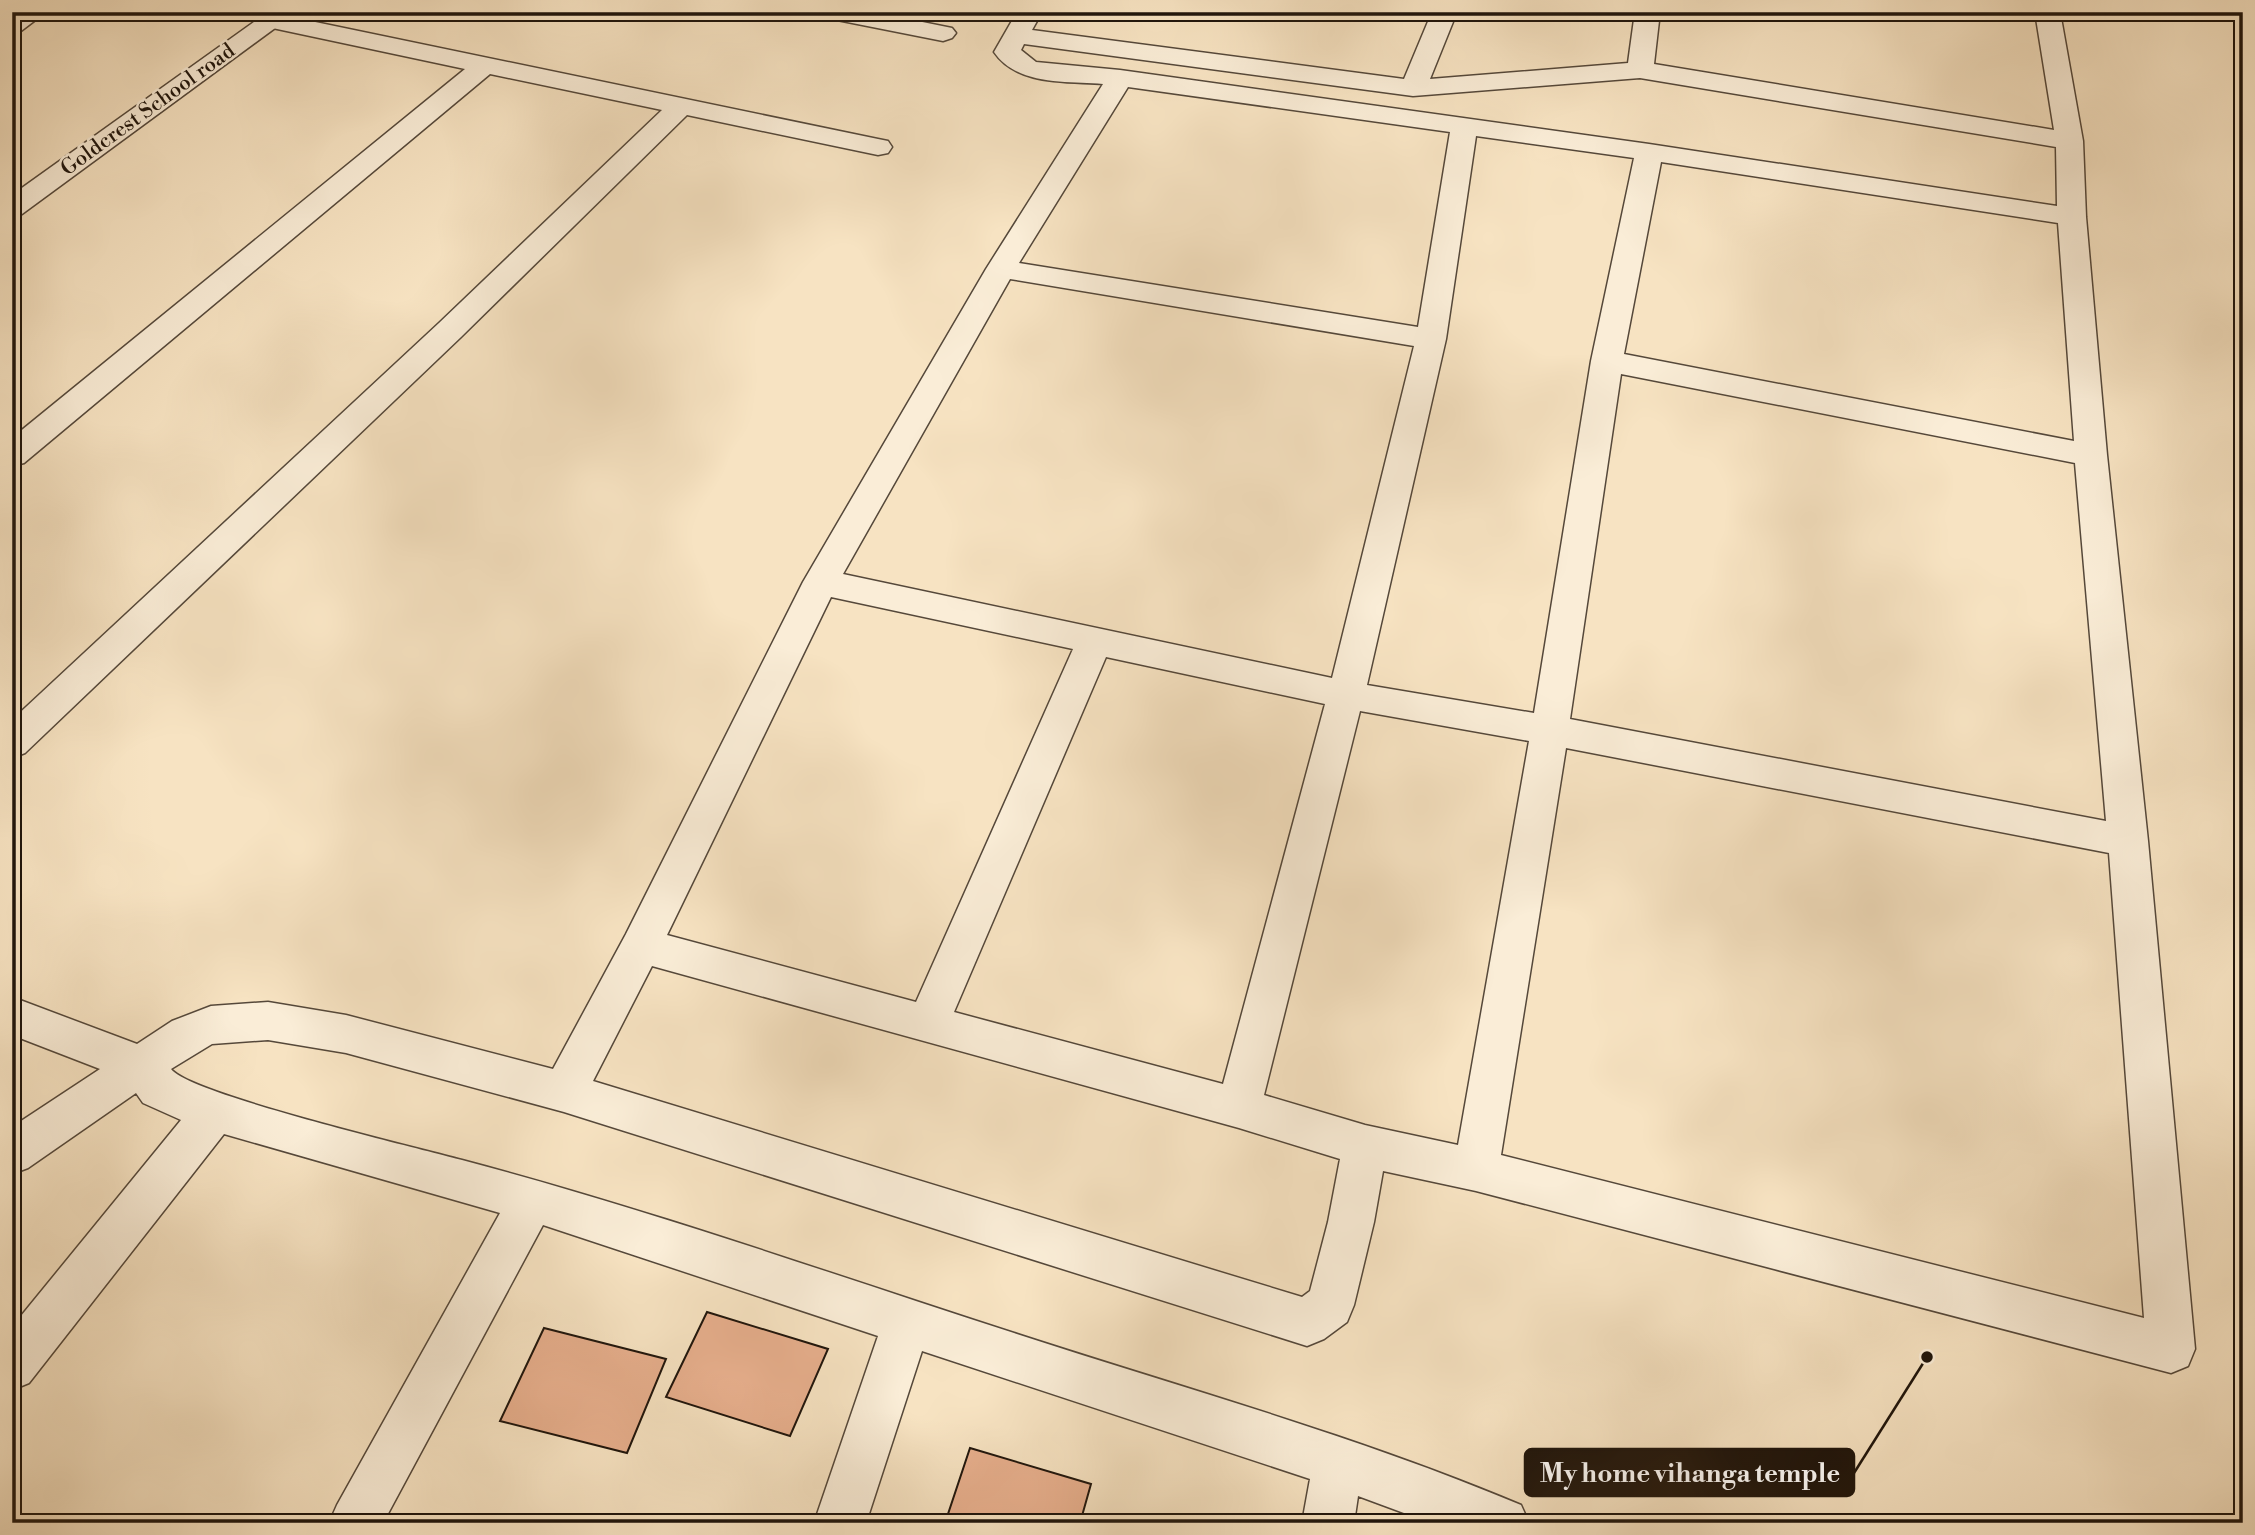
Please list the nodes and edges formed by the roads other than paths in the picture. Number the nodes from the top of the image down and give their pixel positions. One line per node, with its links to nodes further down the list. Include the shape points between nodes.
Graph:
1 (34, 12): 8 (street)
2 (832, 12): 9 (street)
3 (1445, 12): 13 (street)
4 (1648, 12): 11 (street)
5 (2047, 12): 16 (street)
6 (278, 17): 10 (street); 19 (street, Goldcrest School road)
7 (1023, 24): 12 (street, via 1007,52 1029,69); 13 (street)
8 (12, 26)
9 (943, 33)
10 (484, 66): 14 (street); 24 (street)
11 (1640, 70): 13 (street); 16 (street)
12 (1120, 79): 15 (street); 21 (street)
13 (1413, 88)
14 (680, 107): 17 (street); 30 (street)
15 (1464, 127): 18 (street); 22 (street)
16 (2069, 141): 20 (street)
17 (878, 147)
18 (1649, 152): 20 (street); 23 (street)
19 (12, 208)
20 (2072, 217): 25 (street)
21 (1000, 269): 22 (street); 26 (street)
22 (1431, 339): 28 (street)
23 (1607, 361): 25 (street); 29 (street)
24 (12, 455)
25 (2091, 455): 31 (street)
26 (821, 582): 27 (street); 32 (street)
27 (1096, 641): 28 (street); 34 (street)
28 (1346, 695): 29 (street); 37 (street)
29 (1550, 730): 31 (street); 41 (street)
30 (12, 743)
31 (2127, 841): 41 (street, via 2171,1349)
32 (641, 946): 34 (street); 36 (street)
33 (12, 1017): 35 (street)
34 (928, 1023): 37 (street)
35 (143, 1066): 36 (street, via 187,1034 211,1025 268,1021 346,1034); 38 (street, via 159,1089); 40 (street)
36 (564, 1092): 39 (street, via 1307,1322 1330,1305)
37 (1239, 1108): 39 (street)
38 (215, 1112): 42 (street); 44 (street)
39 (1365, 1146): 41 (street)
40 (12, 1153)
41 (1476, 1170)
42 (532, 1200): 43 (street); 46 (street)
43 (907, 1324): 45 (street); 47 (street)
44 (12, 1366)
45 (1338, 1463): 48 (street); 49 (street)
46 (355, 1523)
47 (840, 1523)
48 (1328, 1523)
49 (1503, 1523)

